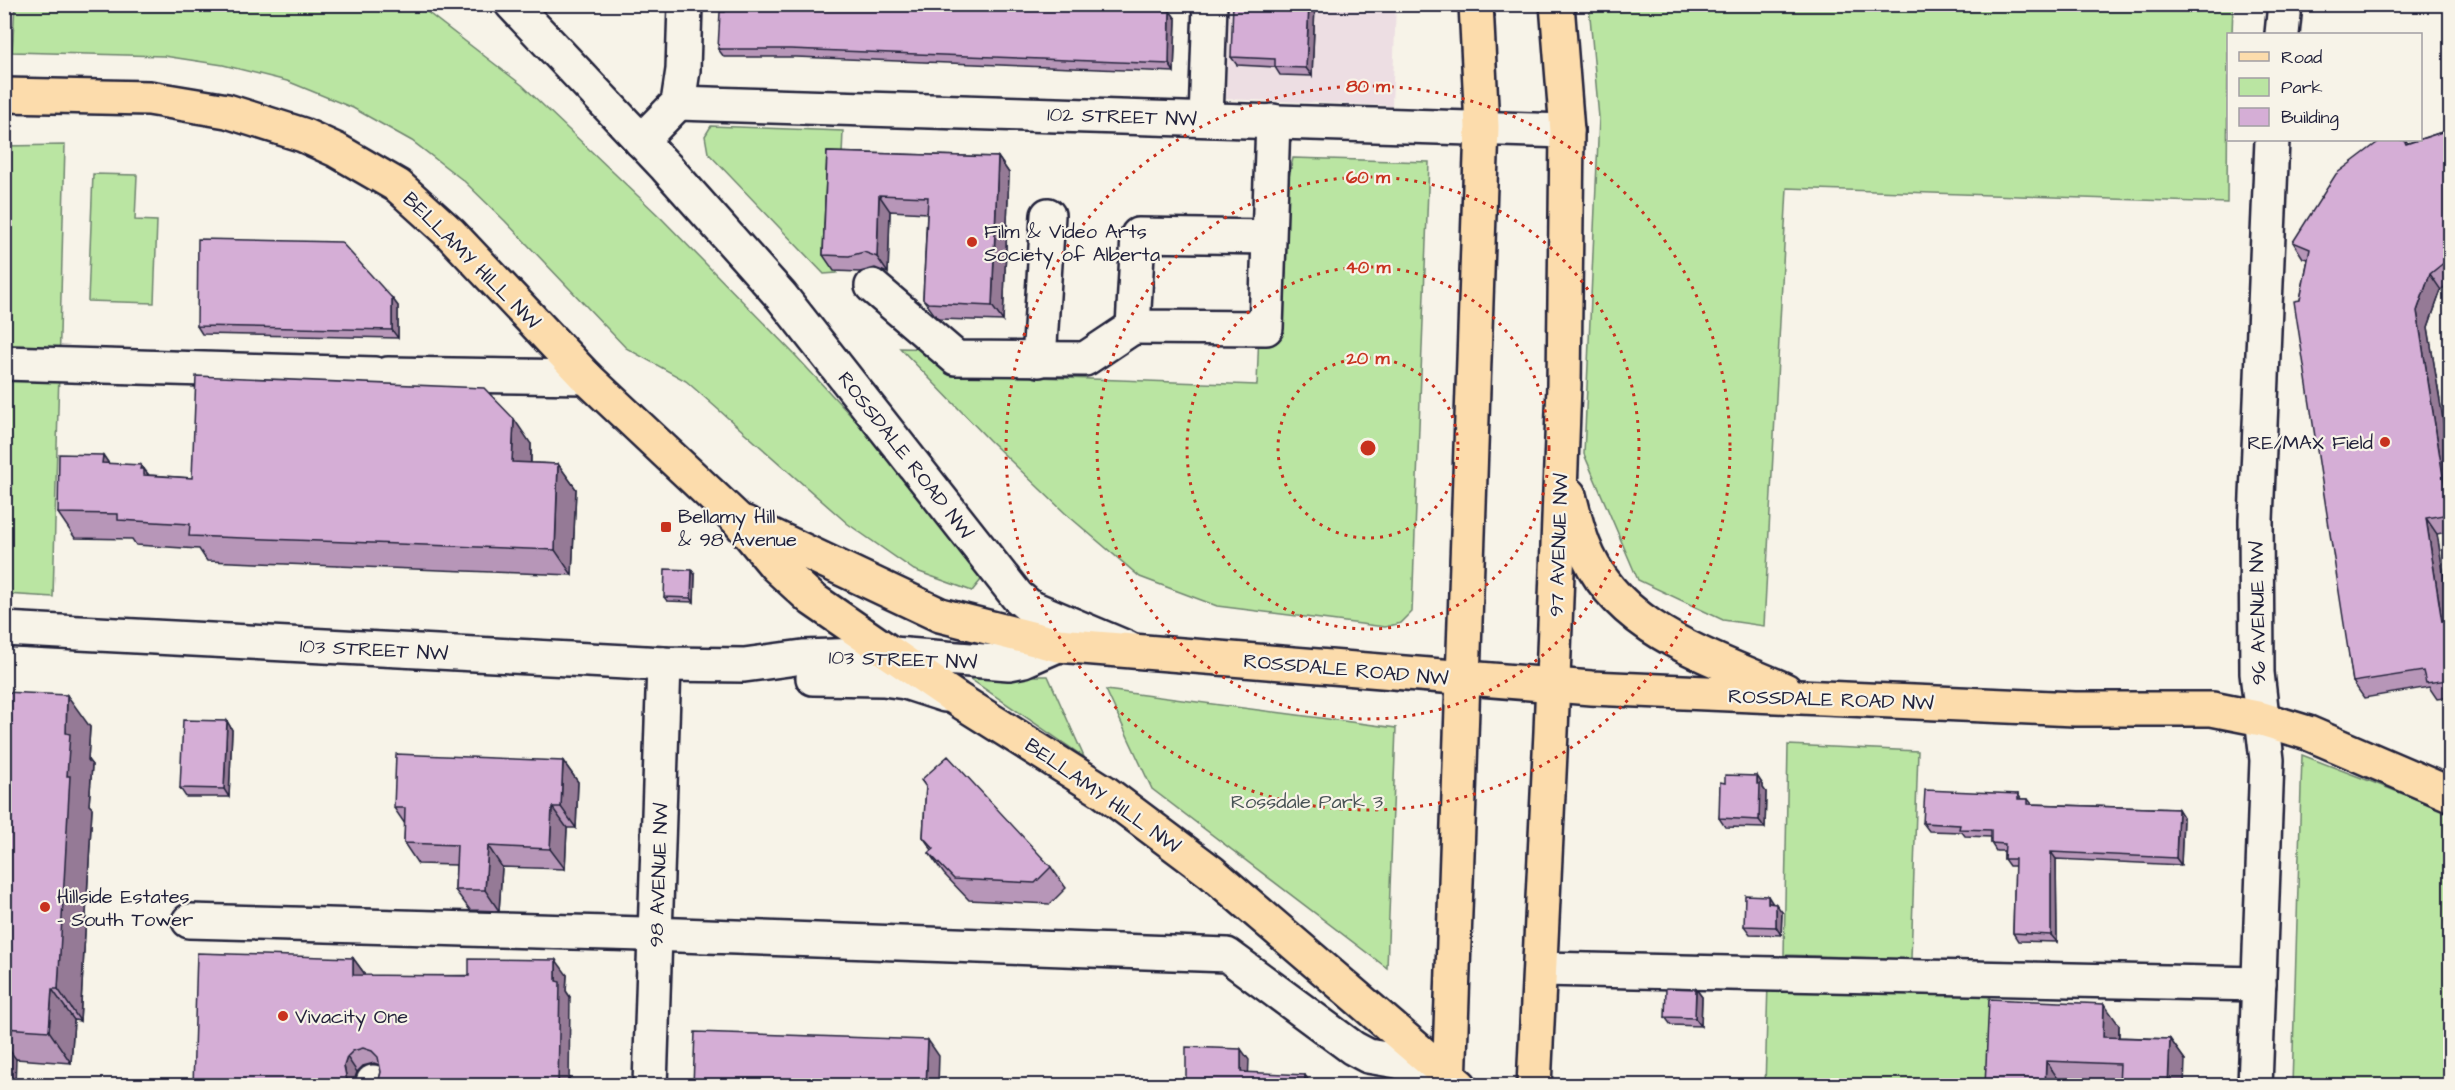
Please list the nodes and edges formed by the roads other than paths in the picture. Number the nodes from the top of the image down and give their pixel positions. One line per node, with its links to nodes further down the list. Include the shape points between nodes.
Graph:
1 (512, 4): 14 (street, ROSSDALE ROAD NW)
2 (685, 4): 9 (street)
3 (1210, 4): 10 (street)
4 (1476, 4): 12 (main road)
5 (1557, 4): 13 (main road, 97 AVENUE NW)
6 (2285, 4): 7 (street)
7 (2282, 33)
8 (4, 95): 22 (main road, BELLAMY HILL NW, via 188,103 266,121 336,150 398,186 451,234)
9 (678, 103): 10 (street, 102 STREET NW); 14 (street)
10 (1206, 119): 11 (street, 102 STREET NW)
11 (1273, 121): 12 (street, 102 STREET NW); 17 (street)
12 (1482, 127): 13 (street, 102 STREET NW); 31 (main road)
13 (1567, 131): 23 (main road, 97 AVENUE NW)
14 (641, 141): 27 (street, ROSSDALE ROAD NW, via 819,342 1017,596 1030,607)
15 (2272, 141): 35 (street, 96 AVENUE NW, via 2254,608)
16 (1048, 215): 20 (street)
17 (1269, 237): 19 (street, via 1138,235); 19 (street, via 1266,328)
18 (872, 286): 20 (street, via 956,358)
19 (1133, 327): 20 (street, via 1085,359)
20 (1039, 360)
21 (4, 363): 22 (street)
22 (586, 377): 24 (main road, BELLAMY HILL NW)
23 (1561, 466): 32 (main road, 97 AVENUE NW); 33 (main road, via 1583,544 1594,568 1624,607 1664,635)
24 (738, 519): 26 (main road, BELLAMY HILL NW, via 940,615); 28 (main road, BELLAMY HILL NW, via 776,566 812,599)
25 (4, 629): 29 (street, 103 STREET NW)
26 (1058, 645): 27 (main road, BELLAMY HILL NW); 28 (street, 103 STREET NW, via 1009,663)
27 (1131, 650): 31 (main road, ROSSDALE ROAD NW)
28 (893, 654): 30 (street, 103 STREET NW, via 803,657); 34 (main road, BELLAMY HILL NW)
29 (664, 664): 30 (street, 103 STREET NW); 38 (street, 98 AVENUE NW)
30 (744, 665): 34 (street, 103 STREET NW, via 802,678 905,682)
31 (1463, 679): 32 (main road, ROSSDALE ROAD NW); 41 (main road)
32 (1553, 684): 33 (main road, ROSSDALE ROAD NW); 39 (main road, 97 AVENUE NW)
33 (1800, 697): 35 (main road, ROSSDALE ROAD NW, via 2075,709 2212,709)
34 (957, 699): 41 (main road, BELLAMY HILL NW, via 1104,791 1169,839)
35 (2262, 719): 36 (main road, ROSSDALE ROAD NW, via 2308,733); 40 (street, 96 AVENUE NW, via 2267,760)
36 (2451, 794)
37 (189, 921): 38 (street)
38 (657, 934): 41 (street, via 1227,955 1353,1048); 42 (street, 98 AVENUE NW)
39 (1541, 969): 40 (street); 43 (main road, 97 AVENUE NW)
40 (2259, 984): 44 (street, 96 AVENUE NW)
41 (1453, 1083)
42 (650, 1086)
43 (1534, 1086)
44 (2255, 1086)

